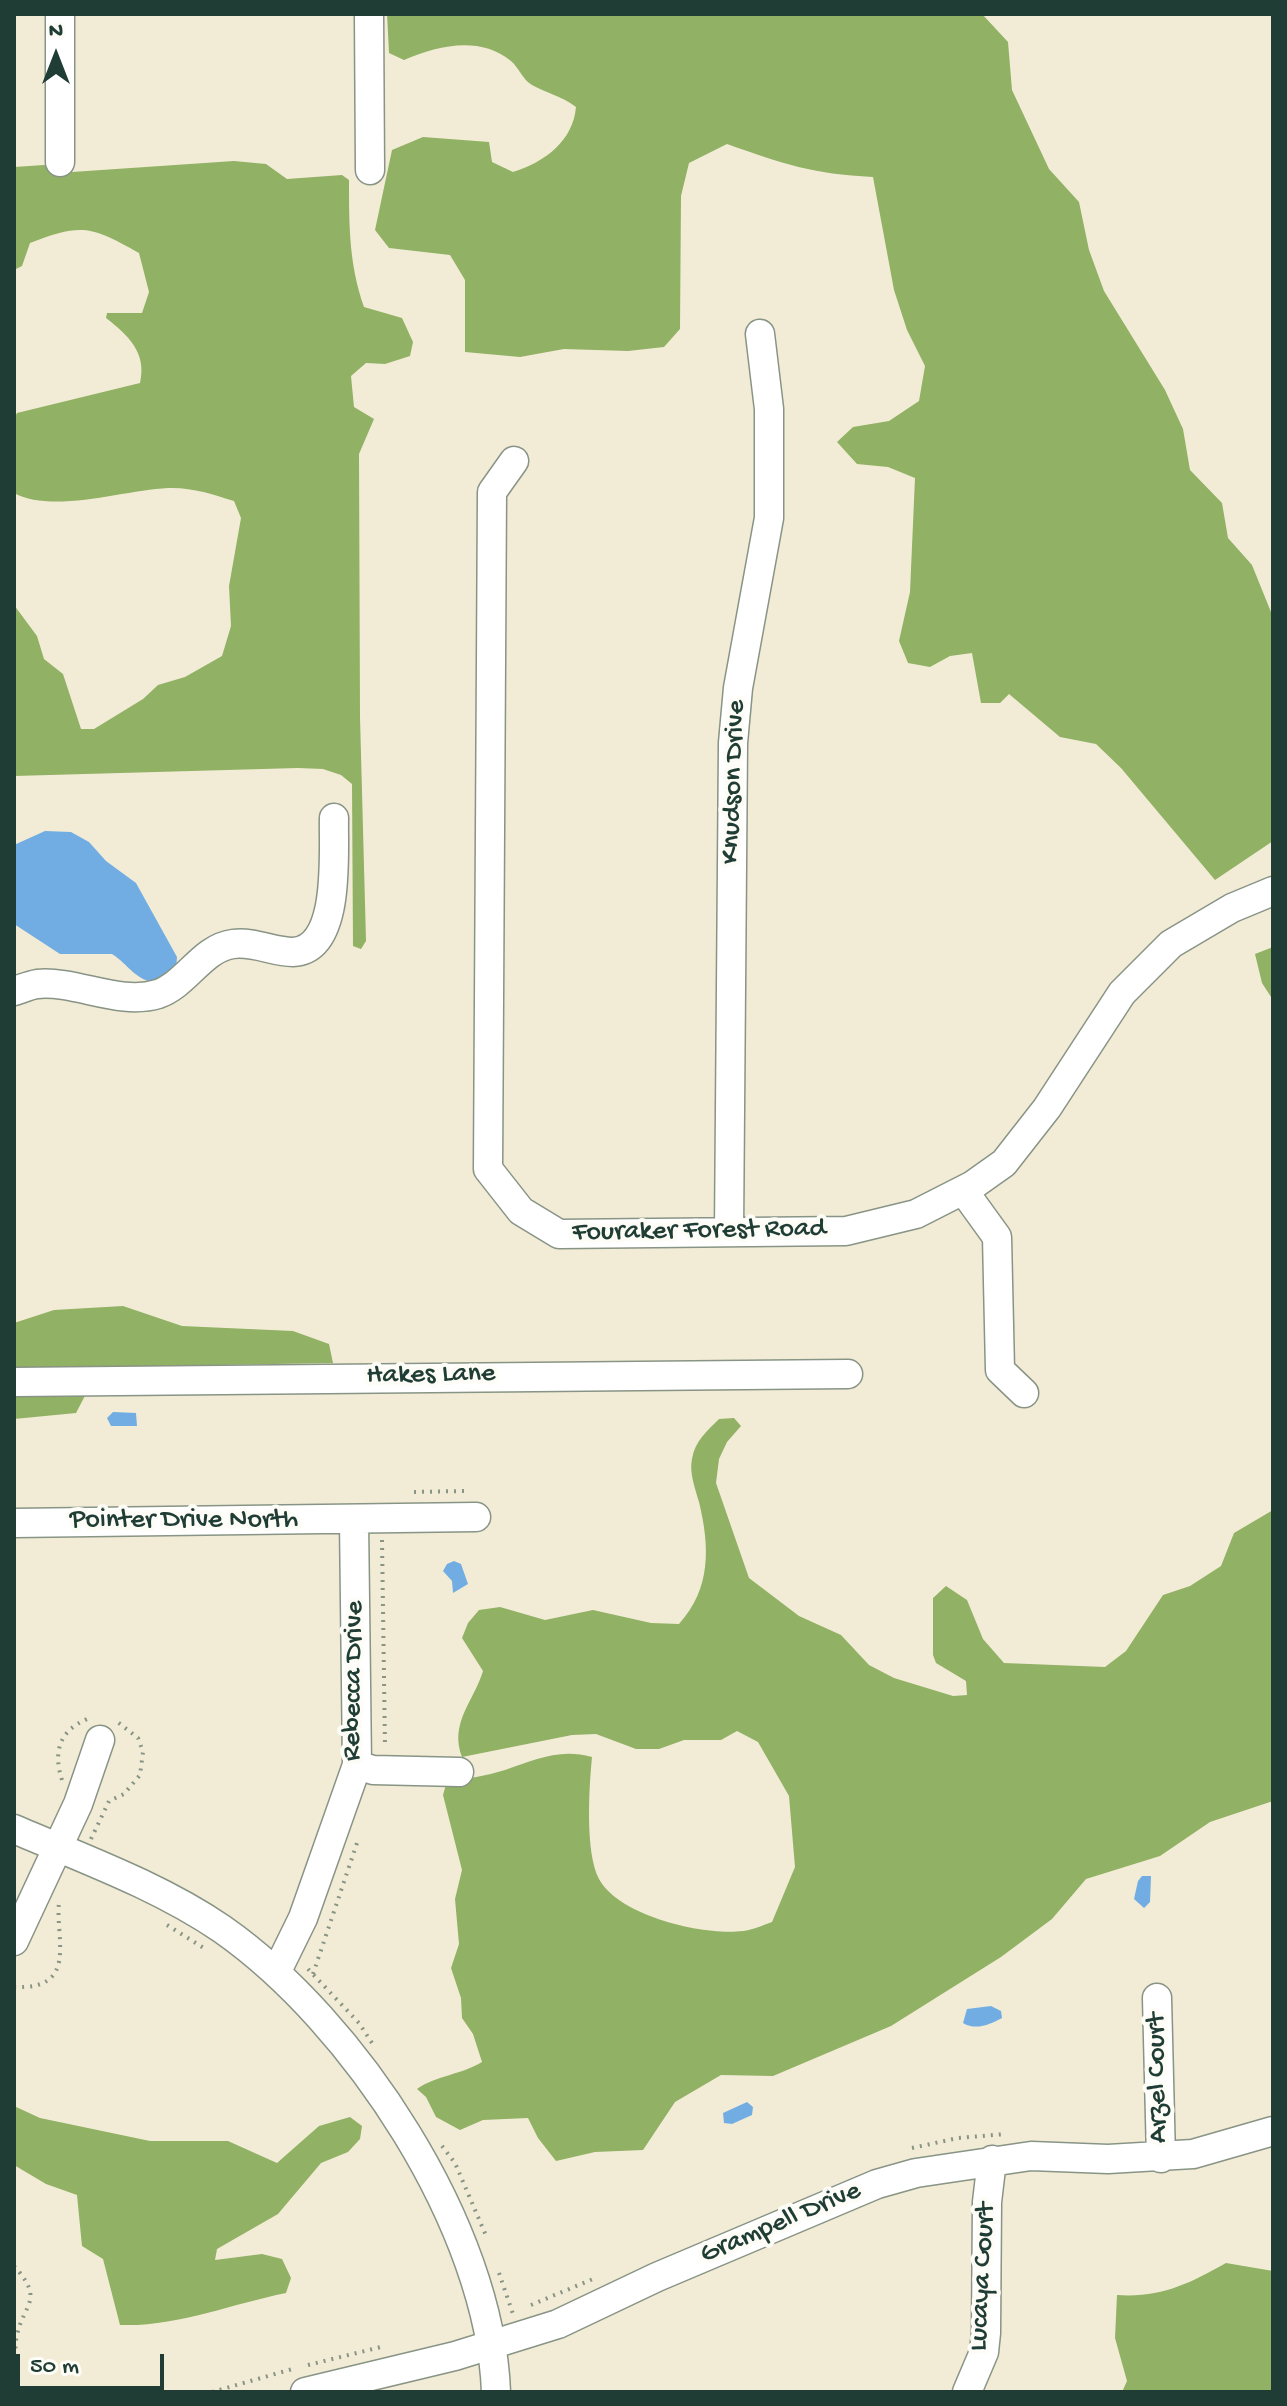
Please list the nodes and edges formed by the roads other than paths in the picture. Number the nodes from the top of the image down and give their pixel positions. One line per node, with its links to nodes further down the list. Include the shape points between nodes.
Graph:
1 (60, 14): 3 (street)
2 (369, 14): 4 (street)
3 (60, 162)
4 (370, 170)
5 (760, 334): 11 (street, Knudson Drive, via 769,409 769,518 733,743)
6 (514, 461): 11 (street, Fouraker Forest Road, via 492,492 488,1169 521,1211 559,1234)
7 (334, 818): 9 (street, via 331,912 321,936 306,949 233,944 215,950 178,983 147,995 38,984)
8 (1273, 891): 10 (street, Fouraker Forest Road, via 1171,944 1122,993 1004,1163)
9 (14, 991)
10 (963, 1190): 11 (street, Fouraker Forest Road, via 916,1214 846,1231); 14 (street, via 997,1237 1000,1370)
11 (729, 1232)
12 (848, 1374): 13 (street, Hakes Lane)
13 (14, 1382)
14 (1024, 1393)
15 (476, 1517): 16 (street, Pointer Drive North)
16 (354, 1520): 17 (street, Pointer Drive North); 19 (street, Rebecca Drive)
17 (14, 1523)
18 (100, 1740): 22 (street)
19 (357, 1765): 20 (street); 24 (street, Rebecca Drive, via 303,1918)
20 (459, 1772)
21 (14, 1829): 22 (street)
22 (59, 1849): 23 (street); 24 (street, via 188,1909)
23 (14, 1941)
24 (277, 1971): 29 (street, via 339,2038 425,2163 469,2267)
25 (1157, 1998): 27 (street, Arzel Court)
26 (1273, 2131): 27 (street, Grampell Drive, via 1222,2148)
27 (1161, 2158): 28 (street, Grampell Drive)
28 (992, 2160): 29 (street, Grampell Drive, via 877,2184 558,2324); 32 (street, Lucaya Court, via 984,2352)
29 (492, 2344): 30 (street, Grampell Drive); 31 (street)
30 (305, 2392)
31 (496, 2392)
32 (967, 2392)

